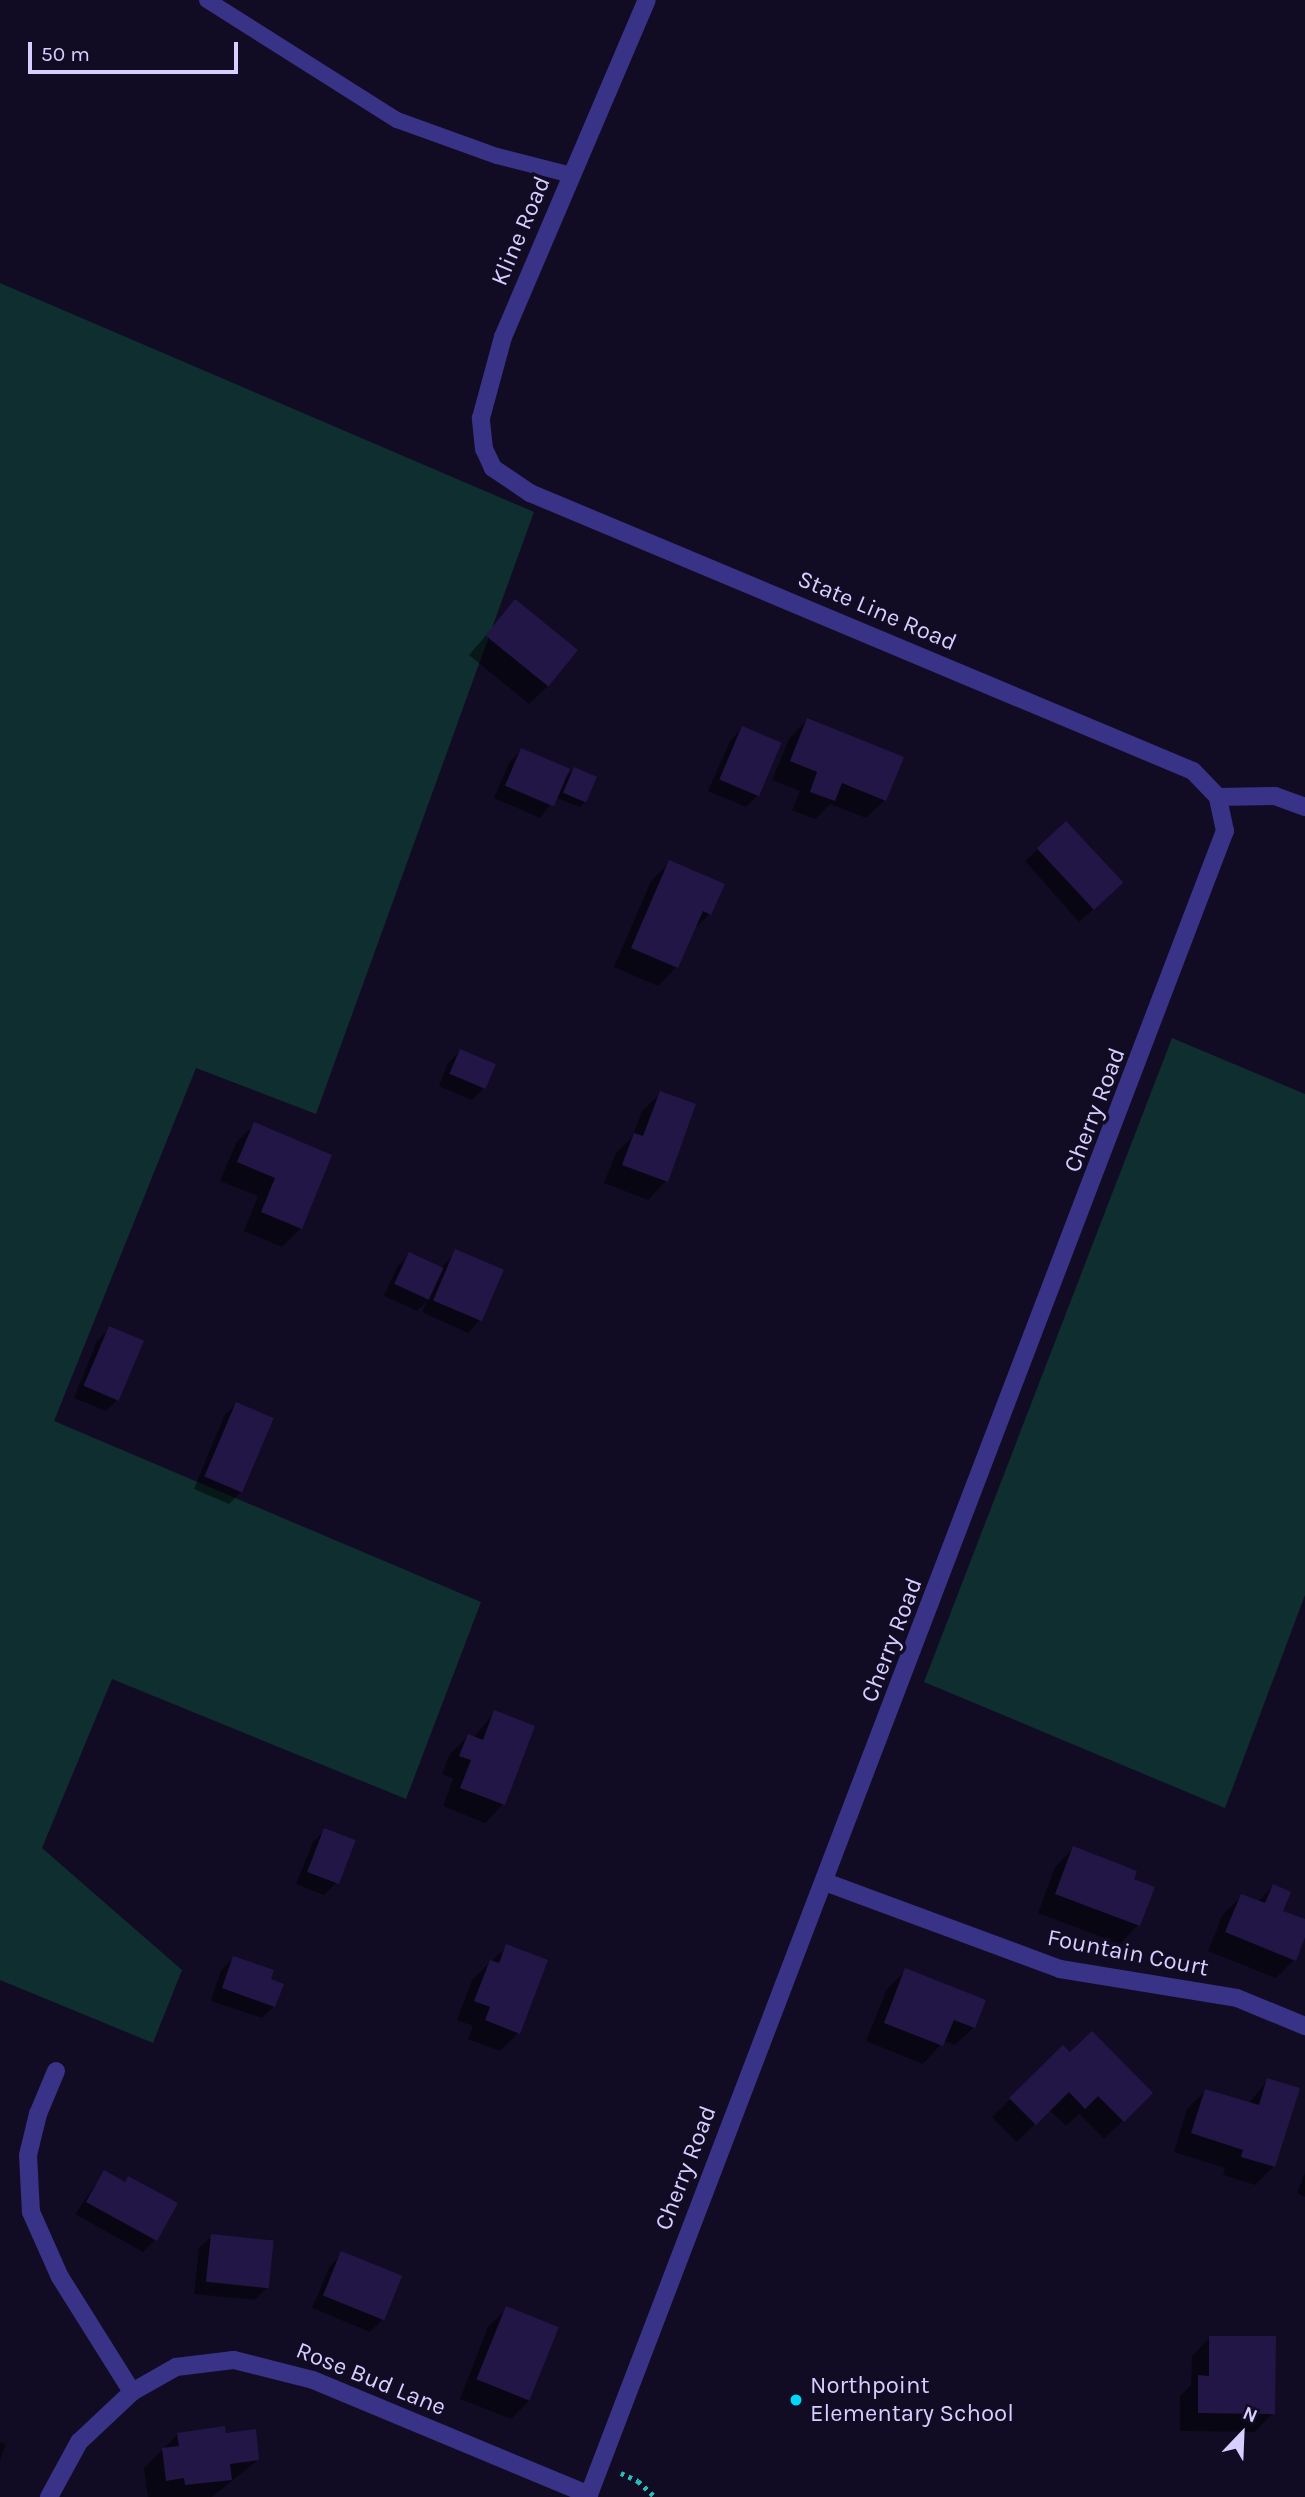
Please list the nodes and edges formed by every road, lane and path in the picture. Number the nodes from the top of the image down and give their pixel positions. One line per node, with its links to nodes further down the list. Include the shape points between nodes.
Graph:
1 (207, 0): 3 (lane, via 397,120 497,156)
2 (647, 0): 3 (street, Kline Road)
3 (572, 175): 4 (street, Kline Road, via 488,383 481,418 484,449 493,468)
4 (509, 481): 5 (street, State Line Road, via 1155,753 1193,771)
5 (1218, 797): 6 (street, via 1275,796); 7 (street, Cherry Road, via 1225,831 1217,859)
6 (1305, 807)
7 (825, 1882): 8 (street, Fountain Court, via 1060,1969 1237,1998); 11 (street, Cherry Road)
8 (1305, 2026)
9 (56, 2071): 10 (street, via 28,2155 31,2212 60,2277)
10 (132, 2392): 12 (street, Rose Bud Lane, via 151,2378 201,2361 270,2366); 13 (street, Rose Bud Lane, via 79,2442)
11 (601, 2465): 12 (street, Cherry Road); 14 (path, via 638,2481)
12 (589, 2496)
13 (49, 2497)
14 (655, 2497)

